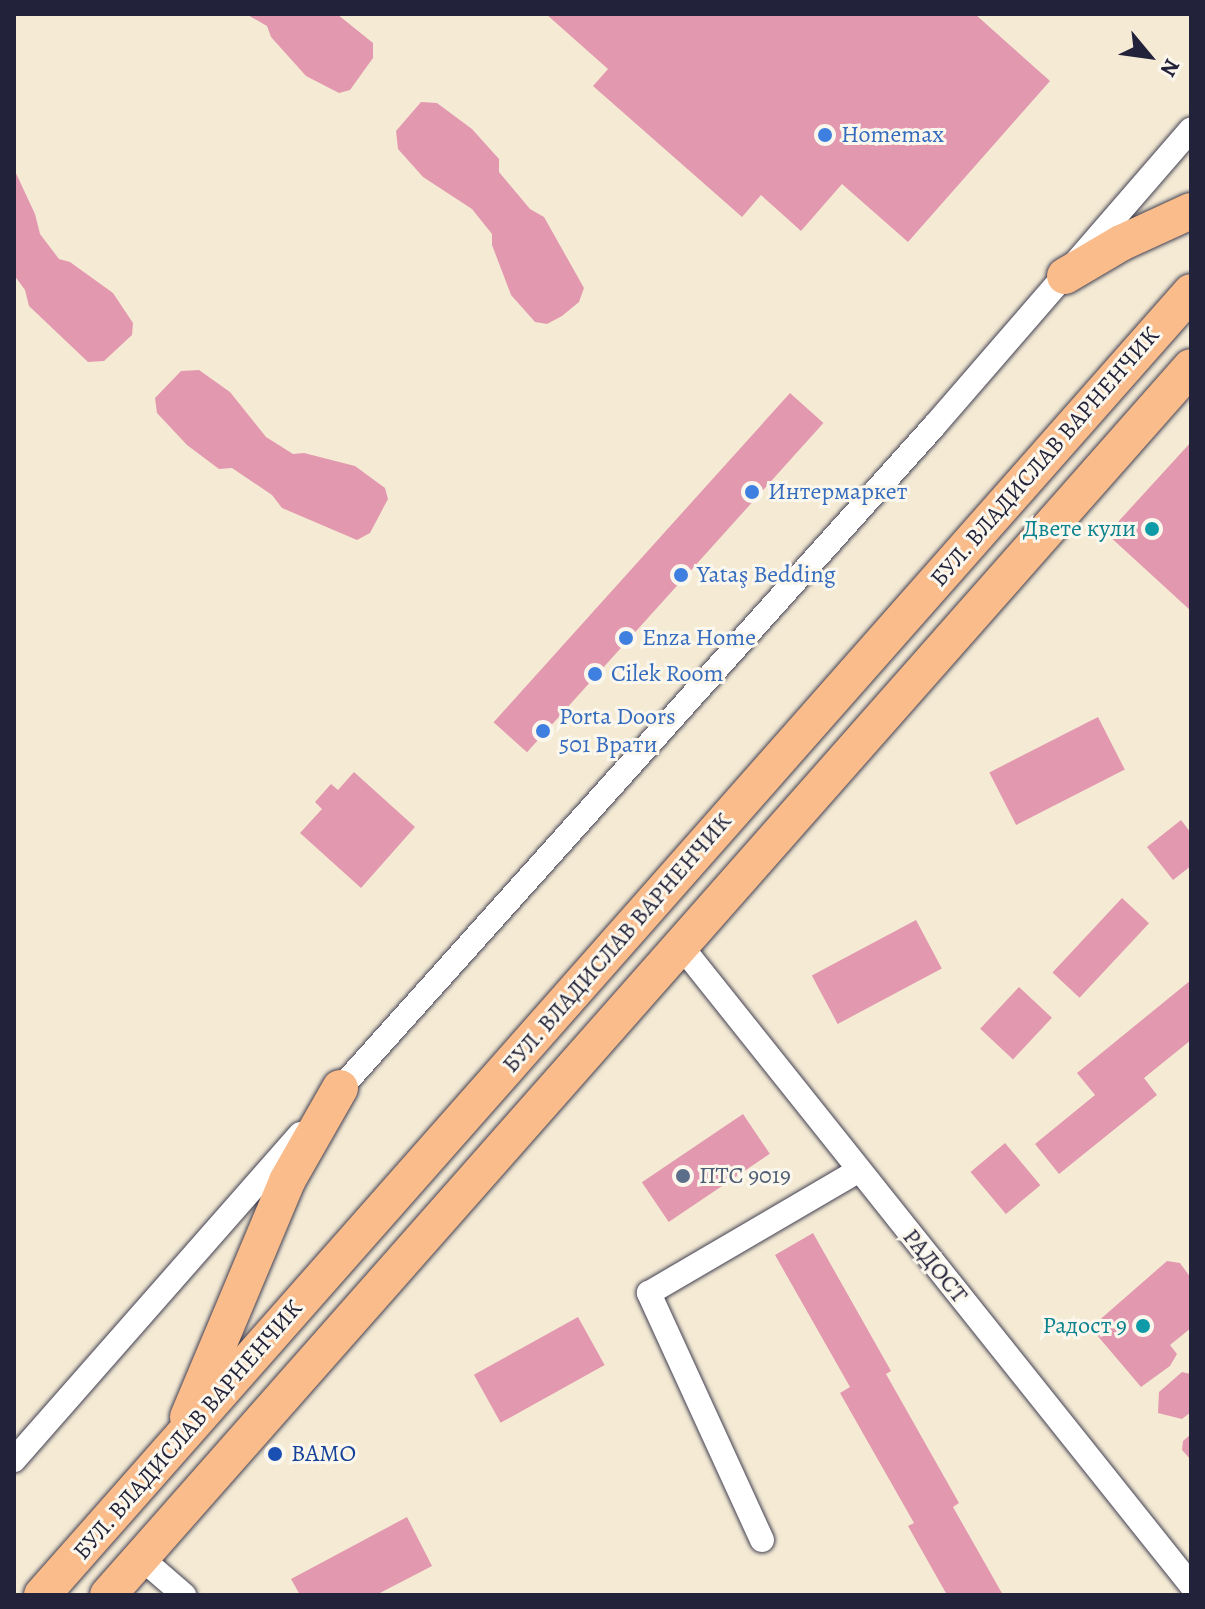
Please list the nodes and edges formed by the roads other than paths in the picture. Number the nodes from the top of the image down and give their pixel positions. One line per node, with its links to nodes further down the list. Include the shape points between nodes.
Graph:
1 (1191, 129): 3 (street)
2 (1191, 211): 3 (main road)
3 (1065, 276): 7 (street)
4 (1191, 292): 9 (main road, БУЛ. ВЛАДИСЛАВ ВАРНЕНЧИК)
5 (1191, 367): 6 (main road, БУЛ. ВЛАДИСЛАВ ВАРНЕНЧИК)
6 (681, 946): 8 (street, РАДОСТ); 12 (main road, БУЛ. ВЛАДИСЛАВ ВАРНЕНЧИК)
7 (340, 1088): 9 (main road, via 287,1181); 10 (street)
8 (858, 1171): 11 (street, via 649,1293); 13 (street, РАДОСТ)
9 (180, 1439): 14 (main road, БУЛ. ВЛАДИСЛАВ ВАРНЕНЧИК)
10 (14, 1460)
11 (762, 1540)
12 (141, 1558): 15 (main road, БУЛ. ВЛАДИСЛАВ ВАРНЕНЧИК); 16 (street)
13 (1191, 1585)
14 (42, 1595)
15 (108, 1595)
16 (184, 1595)

